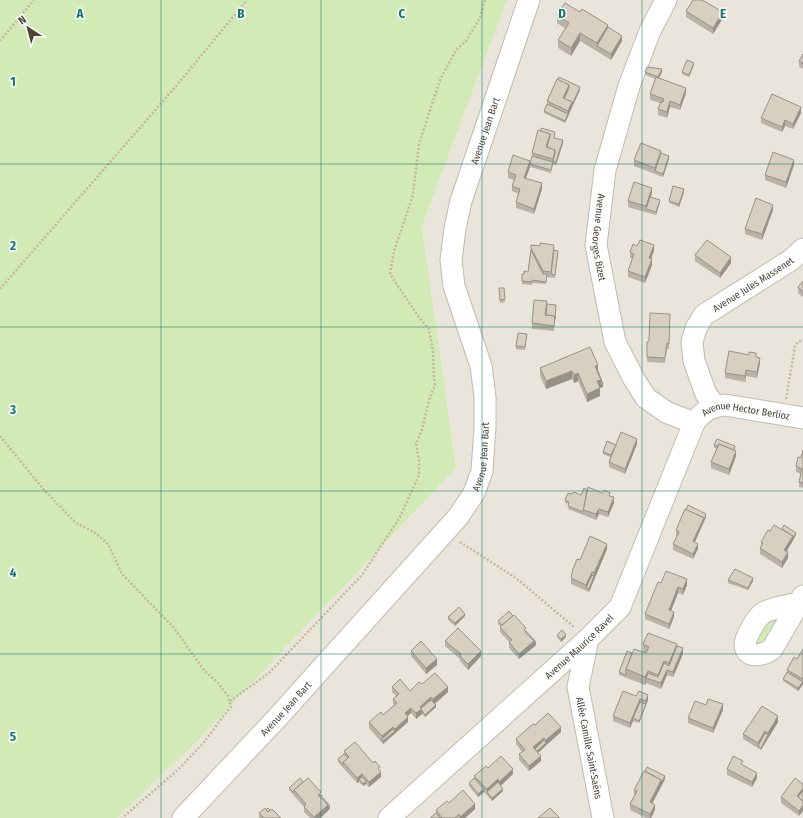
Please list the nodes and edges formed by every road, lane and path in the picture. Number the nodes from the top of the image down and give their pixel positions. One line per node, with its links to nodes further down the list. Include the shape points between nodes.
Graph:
1 (34, 0): 6 (path)
2 (247, 0): 8 (path, via 177,85)
3 (486, 0): 18 (path, via 480,18 466,41 456,50 440,80 419,144 413,195 391,266 390,274 429,329 433,351 435,385 416,444 419,475 400,517 362,576 269,673)
4 (529, 0): 14 (street, Avenue Jean Bart, via 461,201 455,228 451,261 454,286 482,366 486,427 482,471 474,493)
5 (666, 0): 12 (street, Avenue Georges Bizet, via 650,31 626,94 605,170 596,245 615,342 634,379 646,398 666,412)
6 (0, 41)
7 (803, 249): 10 (street, Avenue Jules Massenet, via 791,260 704,315 696,328 692,342 694,361 706,394)
8 (0, 289)
9 (803, 340): 11 (path, via 795,346)
10 (715, 406): 11 (street, Avenue Hector Berlioz, via 725,405); 12 (street, Avenue Hector Berlioz, via 699,416)
11 (793, 416)
12 (694, 423): 15 (street, Avenue Maurice Ravel, via 620,607)
13 (0, 436): 18 (path, via 44,490 76,523 94,532 108,544 122,574 174,628)
14 (444, 532): 15 (path, via 516,578); 21 (street, Avenue Jean Bart, via 277,718)
15 (588, 639): 16 (street, Avenue Maurice Ravel); 17 (street)
16 (546, 677): 17 (street); 22 (street, Avenue Maurice Ravel)
17 (578, 687): 19 (street, Allée Camille Saint-Saëns)
18 (230, 701): 20 (path, via 231,708 180,768)
19 (601, 815)
20 (122, 818)
21 (183, 818)
22 (389, 818)

